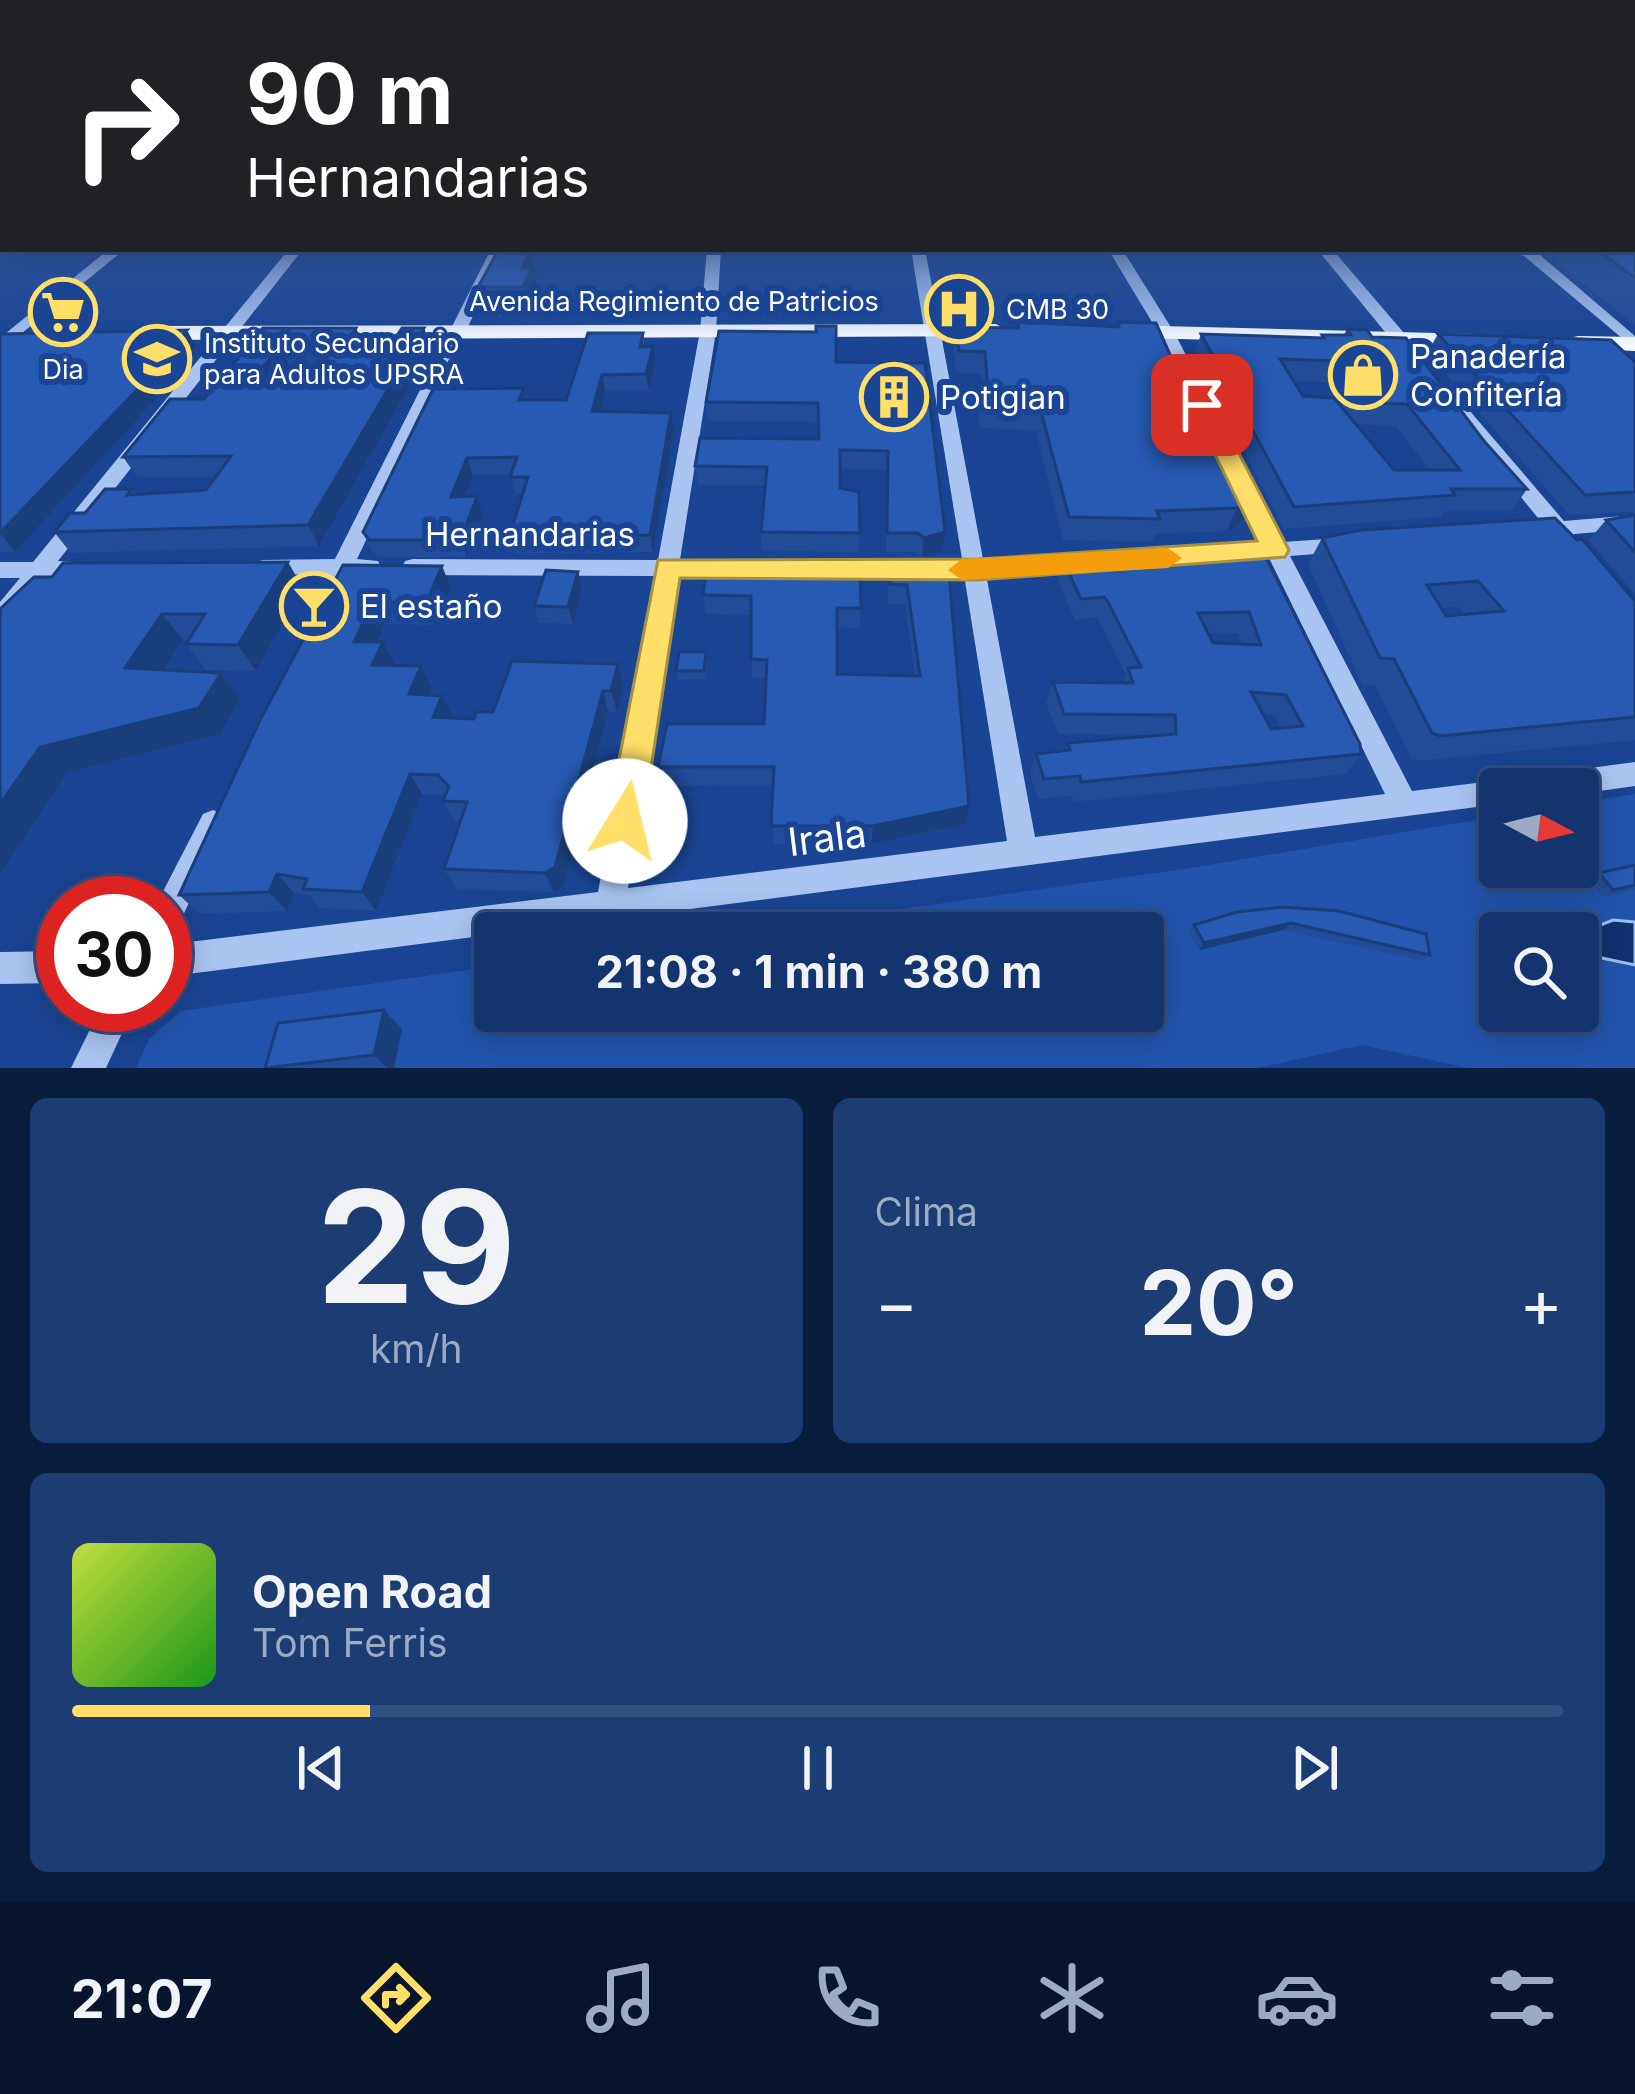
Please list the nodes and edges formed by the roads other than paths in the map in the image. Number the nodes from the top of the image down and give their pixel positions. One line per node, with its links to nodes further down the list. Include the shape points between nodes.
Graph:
1 (114, 252): 18 (street)
2 (294, 252): 15 (street)
3 (497, 252): 9 (street)
4 (714, 252): 10 (street)
5 (919, 252): 11 (street)
6 (1117, 252): 14 (street)
7 (1326, 252): 19 (street)
8 (1533, 252): 22 (street)
9 (462, 331): 10 (main road, Avenida Regimiento de Patricios); 15 (main road, Avenida Regimiento de Patricios); 32 (street)
10 (708, 331): 11 (main road, Avenida Regimiento de Patricios); 34 (street)
11 (936, 331): 12 (main road, Avenida Regimiento de Patricios); 38 (street)
12 (1031, 332)
13 (1102, 332): 14 (main road)
14 (1166, 332): 19 (main road); 29 (street)
15 (229, 333): 17 (main road, Avenida Regimiento de Patricios); 35 (street)
16 (52, 334): 18 (main road)
17 (122, 334)
18 (5, 338)
19 (1399, 339): 20 (main road); 23 (street)
20 (1493, 341)
21 (1564, 343): 22 (main road)
22 (1635, 344)
23 (1428, 373)
24 (1442, 391): 27 (street)
25 (1635, 522): 27 (street)
26 (1511, 532): 27 (street)
27 (1566, 537)
28 (1370, 543): 29 (street)
29 (1275, 550): 30 (street); 45 (street)
30 (1206, 555)
31 (1114, 563): 38 (street, Hernandarias)
32 (342, 567): 33 (street, Hernandarias); 34 (street, Hernandarias); 39 (street)
33 (249, 568)
34 (668, 568): 38 (street, Hernandarias); 48 (street)
35 (40, 569): 36 (street); 37 (street); 40 (street)
36 (110, 569)
37 (0, 570)
38 (978, 570): 46 (street)
39 (321, 609)
40 (0, 618)
41 (1635, 773): 42 (street)
42 (1599, 778)
43 (227, 795): 47 (street)
44 (1479, 795): 45 (street, Irala)
45 (1406, 805): 46 (street, Irala)
46 (1024, 854): 48 (street, Irala)
47 (186, 876)
48 (610, 906): 49 (street, Irala)
49 (192, 959)
50 (36, 967): 51 (street)
51 (0, 968)
52 (105, 1032): 53 (street)
53 (88, 1068)

